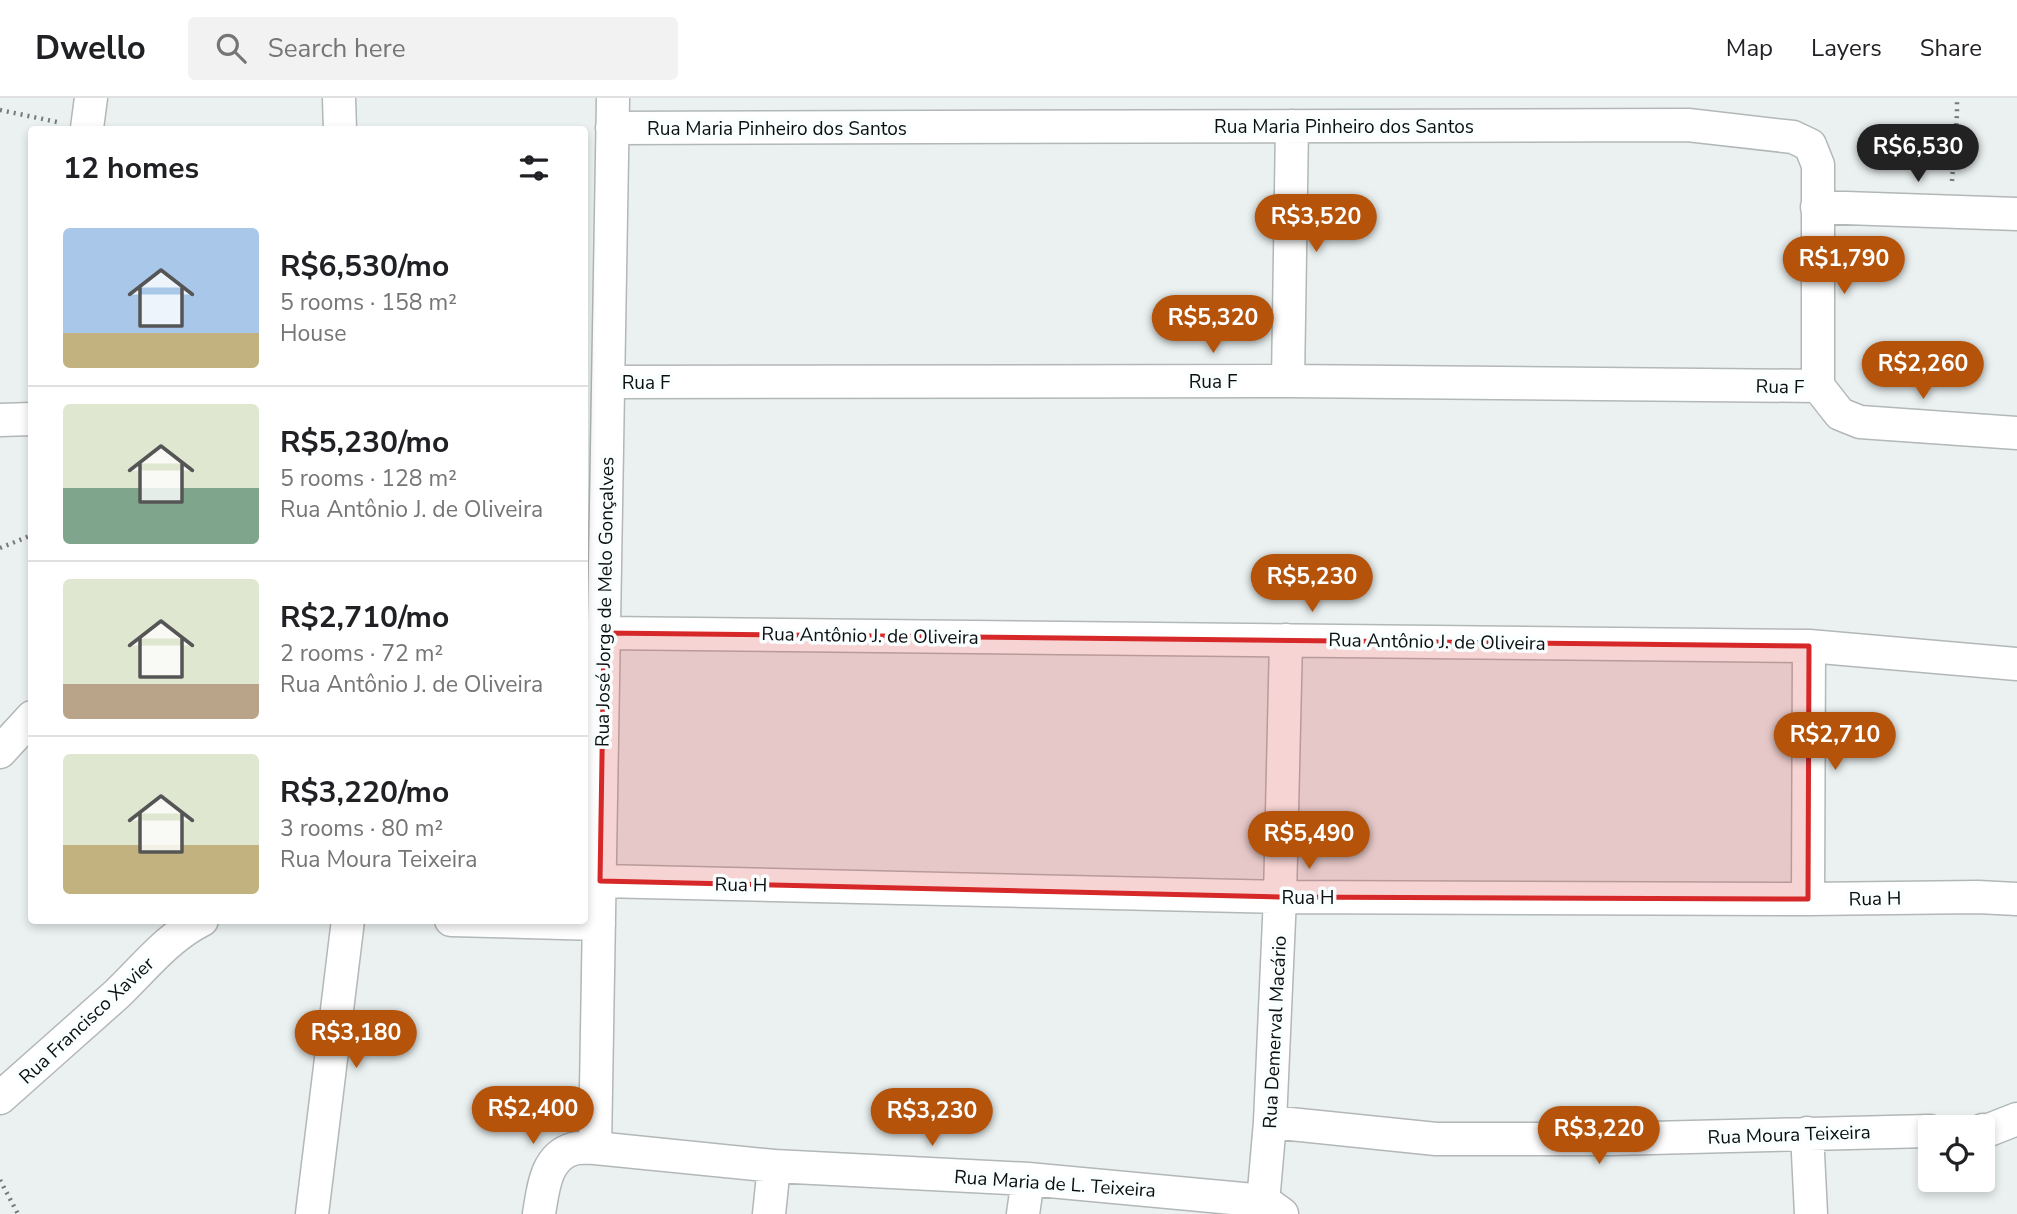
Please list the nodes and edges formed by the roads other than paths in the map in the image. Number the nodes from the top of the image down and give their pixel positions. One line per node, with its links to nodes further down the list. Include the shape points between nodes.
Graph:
1 (340, 98): 3 (street)
2 (612, 113): 4 (street, Rua Maria Pinheiro dos Santos); 5 (street, Rua José Jorge de Melo Gonçalves)
3 (340, 126)
4 (1292, 126): 6 (street, Rua Maria Pinheiro dos Santos, via 1688,125 1793,137 1811,145 1818,164); 8 (street)
5 (598, 160): 9 (street, Rua José Jorge de Melo Gonçalves)
6 (1817, 207): 7 (street); 10 (street, Rua Maria Pinheiro dos Santos)
7 (2017, 214)
8 (1287, 381): 9 (street, Rua F); 10 (street, Rua F)
9 (608, 382): 11 (street, Rua José Jorge de Melo Gonçalves)
10 (1818, 386): 14 (street, via 1840,414 1860,422)
11 (596, 415): 15 (street, Rua José Jorge de Melo Gonçalves)
12 (28, 419): 13 (street)
13 (0, 420)
14 (2017, 433)
15 (604, 633): 16 (street, Rua Antônio J. de Oliveira); 19 (street, Rua José Jorge de Melo Gonçalves)
16 (1286, 640): 17 (street, Rua Antônio J. de Oliveira); 23 (street, Rua Demerval Macário)
17 (1809, 646): 18 (street, Rua Antônio J. de Oliveira); 24 (street)
18 (2017, 664)
19 (594, 671): 22 (street, Rua José Jorge de Melo Gonçalves)
20 (28, 720): 21 (street)
21 (0, 752)
22 (600, 881): 23 (street, Rua H); 27 (street, Rua José Jorge de Melo Gonçalves)
23 (1280, 897): 24 (street, Rua H); 32 (street, Rua Demerval Macário)
24 (1808, 899): 25 (street, Rua H)
25 (2017, 899)
26 (588, 923): 27 (street)
27 (599, 923): 36 (street, Rua José Jorge de Melo Gonçalves)
28 (195, 924): 30 (street, Rua Francisco Xavier, via 171,940)
29 (348, 924): 40 (street)
30 (0, 1098)
31 (2017, 1119): 33 (street)
32 (1270, 1122): 35 (street, Rua Moura Teixeira, via 1436,1139); 39 (street, Rua Demerval Macário)
33 (1995, 1128)
34 (1918, 1131): 35 (street, Rua Moura Teixeira)
35 (1807, 1133): 44 (street)
36 (595, 1148): 37 (street, Rua Maria de L. Teixeira); 41 (street, Rua Maria de L. Teixeira, via 573,1149 556,1157 546,1177)
37 (774, 1166): 38 (street, Rua Maria de L. Teixeira); 42 (street)
38 (1028, 1179): 39 (street, Rua Maria de L. Teixeira); 43 (street)
39 (1269, 1210)
40 (312, 1214)
41 (539, 1214)
42 (769, 1214)
43 (1023, 1214)
44 (1811, 1214)

